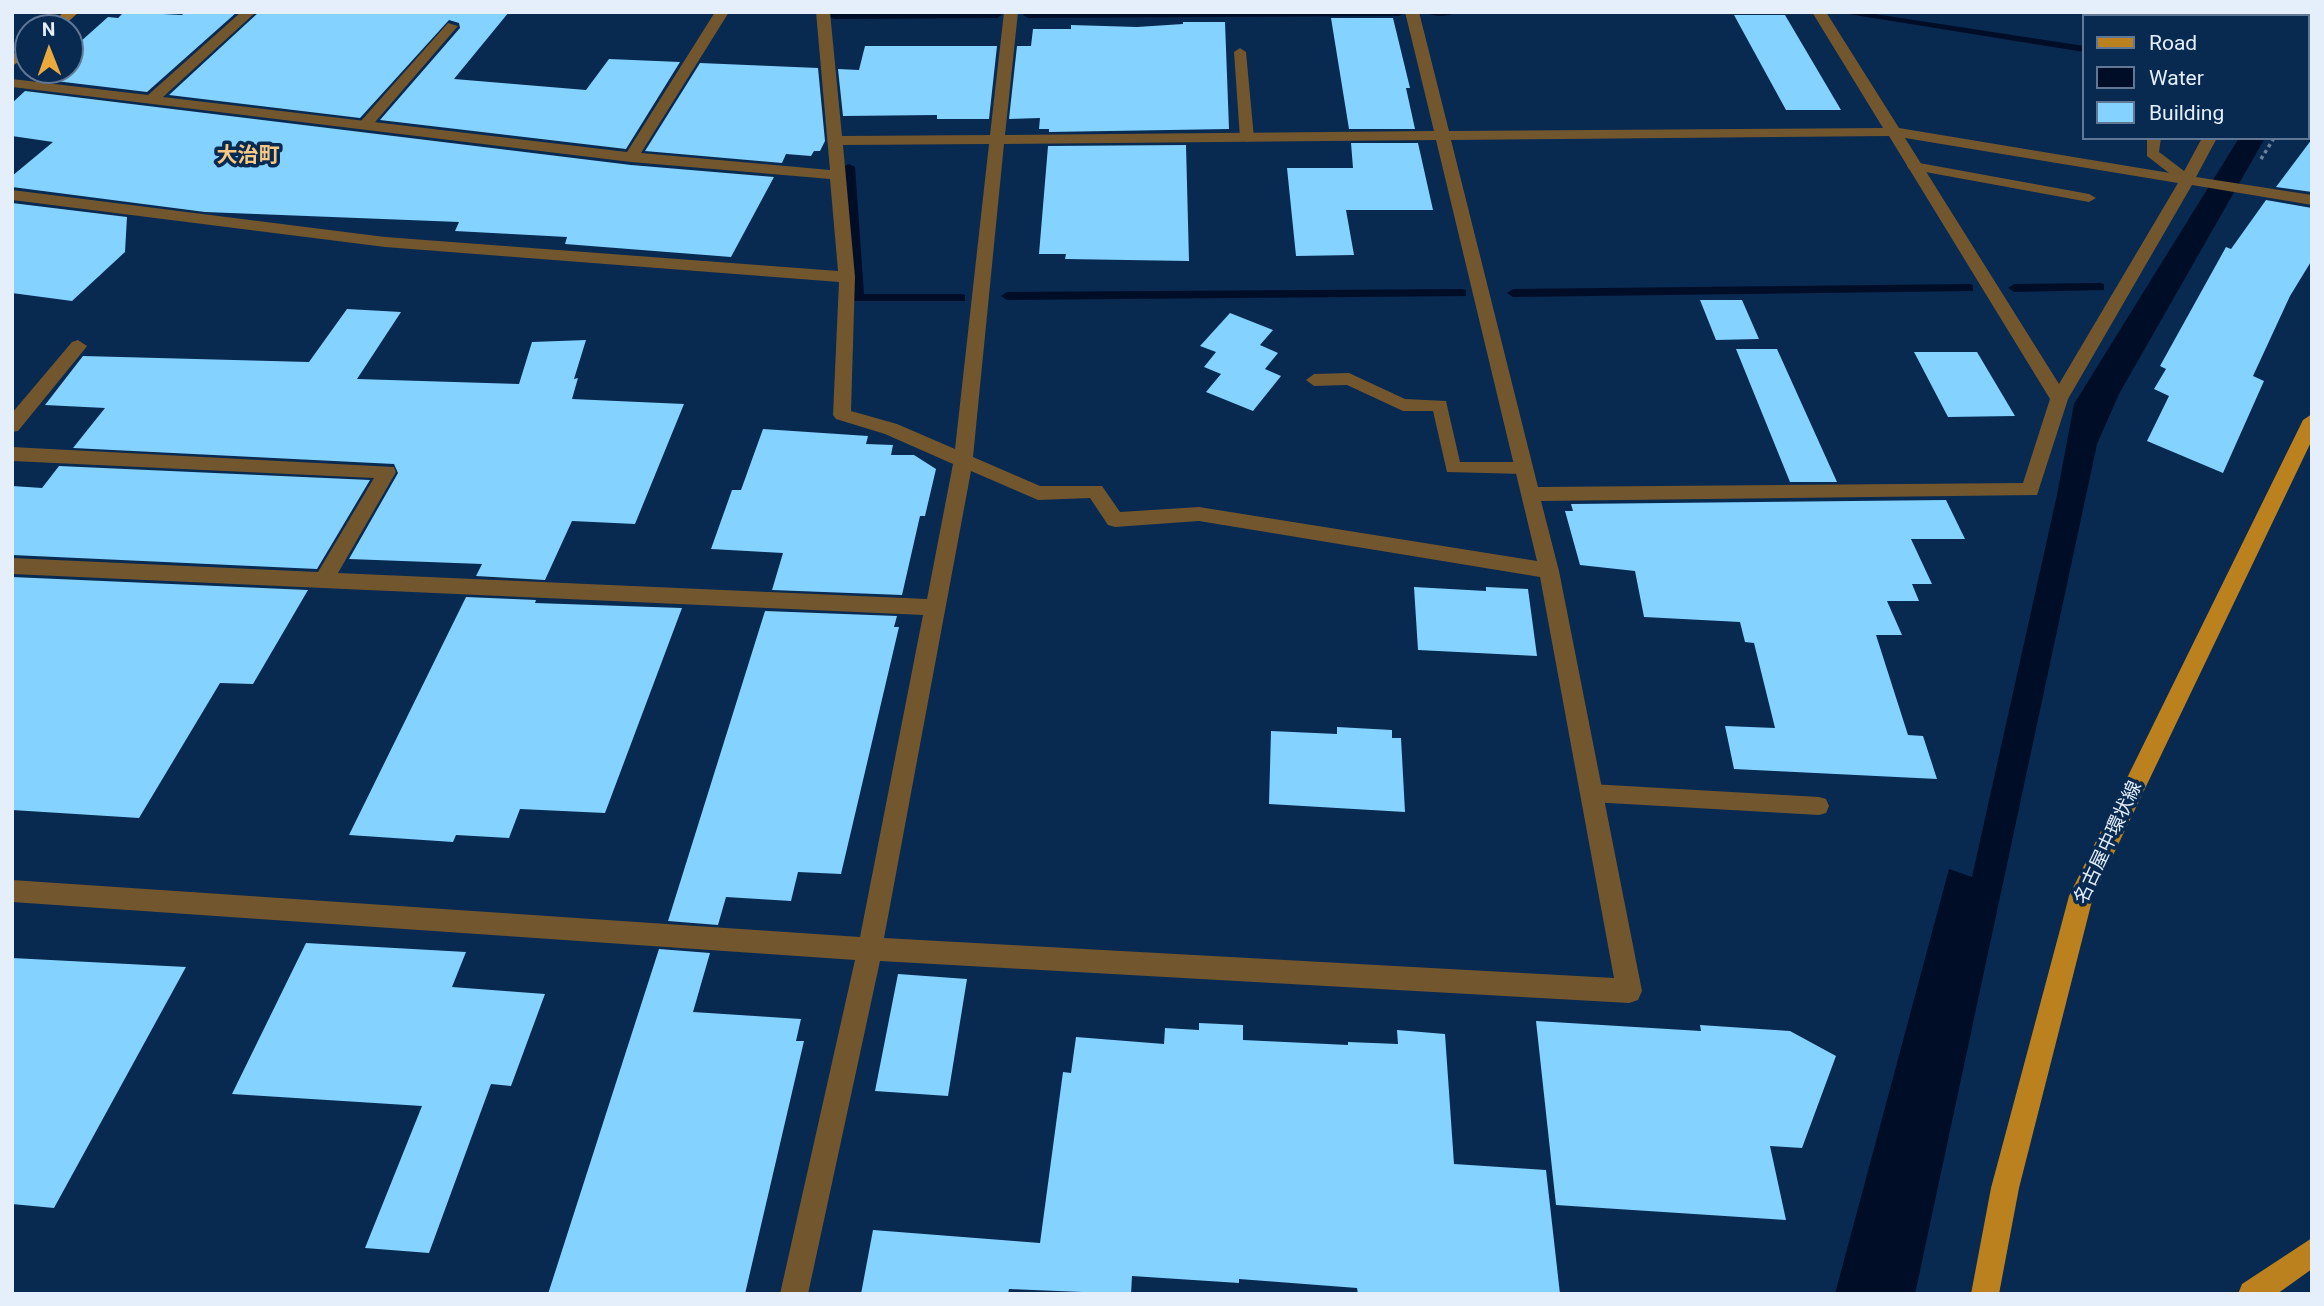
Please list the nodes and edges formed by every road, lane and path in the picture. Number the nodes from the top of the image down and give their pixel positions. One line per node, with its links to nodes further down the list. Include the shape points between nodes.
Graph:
1 (249, 12): 10 (street)
2 (722, 12): 19 (street)
3 (823, 12): 18 (street)
4 (1011, 12): 15 (street)
5 (1412, 12): 13 (street)
6 (1819, 12): 12 (street)
7 (452, 26): 11 (lane)
8 (1240, 52): 14 (lane)
9 (12, 83): 10 (street)
10 (151, 100): 11 (street)
11 (365, 125): 19 (street)
12 (1892, 132): 13 (street); 20 (street); 22 (street)
13 (1442, 136): 14 (street); 34 (street)
14 (1247, 138): 15 (street)
15 (996, 140): 18 (street); 33 (street)
16 (2154, 140): 22 (lane, via 2152,153)
17 (2209, 140): 22 (street)
18 (836, 141): 21 (street)
19 (631, 157): 21 (street)
20 (1914, 166): 24 (lane); 29 (street)
21 (838, 175): 26 (street)
22 (2194, 181): 25 (street); 29 (street)
23 (12, 195): 26 (street, via 385,242)
24 (2089, 198)
25 (2312, 200)
26 (846, 277): 33 (street, via 842,415 891,429)
27 (78, 346): 31 (street)
28 (1314, 380): 34 (lane, via 1349,379 1403,405 1440,405 1453,468)
29 (2059, 399): 35 (street, via 2030,490)
30 (2312, 420): 46 (main road, 名古屋中環状線, via 2081,897 2006,1188)
31 (12, 426)
32 (12, 454): 38 (street, via 387,472)
33 (963, 462): 37 (street, via 1038,493 1095,491 1115,520 1199,514); 39 (street)
34 (1524, 468): 35 (street)
35 (1530, 494): 37 (street)
36 (12, 566): 38 (street)
37 (1549, 571): 40 (street)
38 (324, 580): 39 (street)
39 (937, 608): 43 (street)
40 (1591, 793): 41 (lane); 43 (street, via 1629,991)
41 (1819, 806)
42 (12, 891): 43 (street)
43 (870, 949): 45 (street)
44 (2312, 1252): 47 (main road)
45 (794, 1294)
46 (1985, 1294)
47 (2252, 1294)

